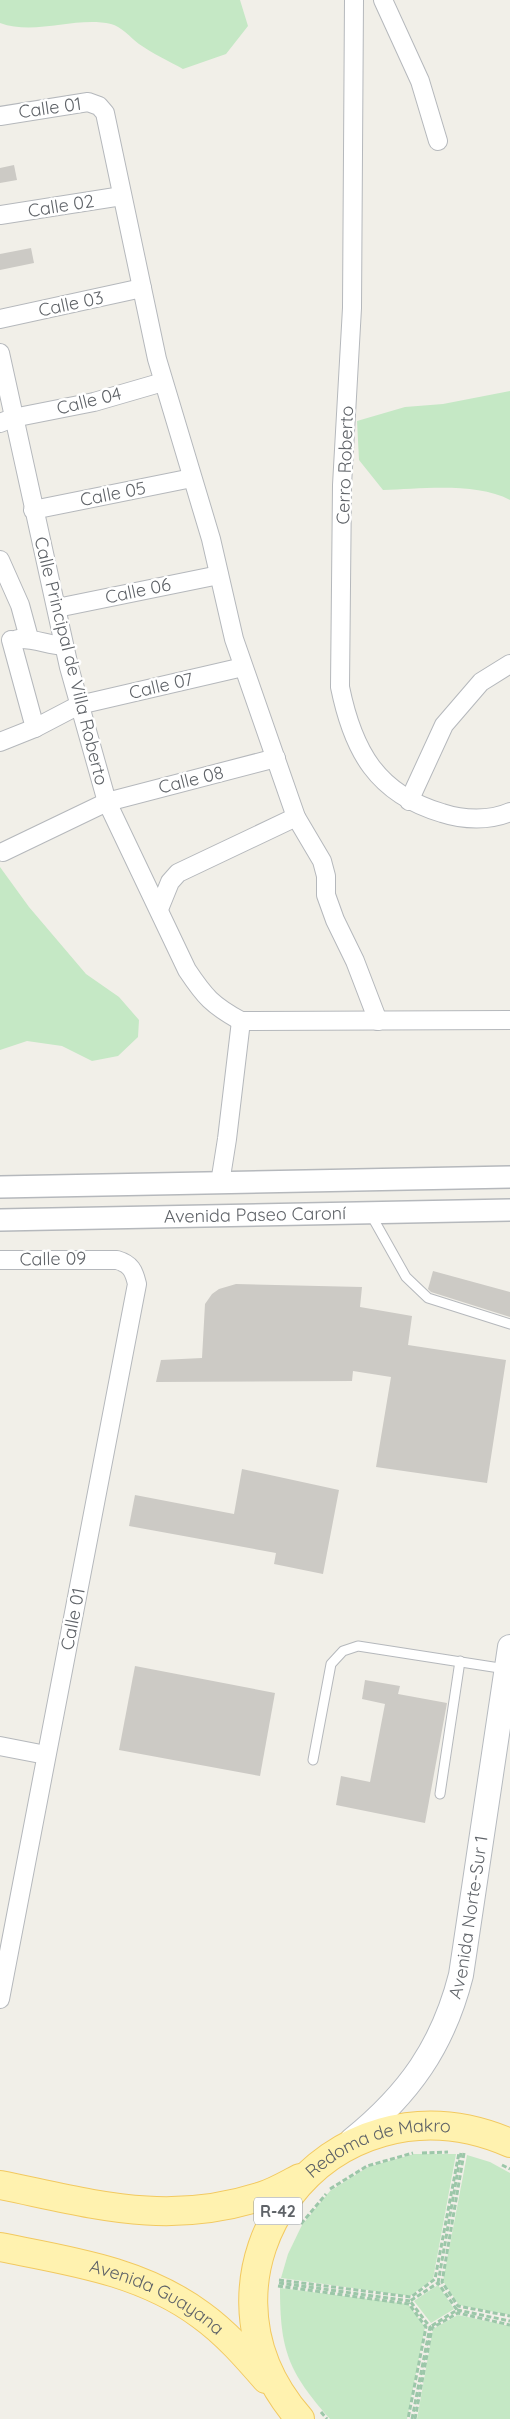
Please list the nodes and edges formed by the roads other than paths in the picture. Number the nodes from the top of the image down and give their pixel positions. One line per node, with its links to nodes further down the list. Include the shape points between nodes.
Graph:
1 (354, 0): 26 (street, Cerro Roberto, via 352,308 342,485 340,687 347,716 363,756 377,776)
2 (383, 0): 4 (street, via 420,81)
3 (0, 116): 5 (street, Calle 01, via 88,102 98,106 105,113)
4 (438, 141)
5 (122, 196): 6 (street, Calle 02); 7 (street)
6 (0, 215)
7 (142, 288): 8 (street, Calle 03); 10 (street)
8 (0, 319)
9 (0, 353): 11 (street, Calle Principal de Villa Roberto)
10 (163, 382): 11 (street, Calle 04, via 94,402); 12 (street)
11 (7, 421): 13 (street, Calle Principal de Villa Roberto)
12 (192, 478): 13 (street, Calle 05); 15 (street)
13 (34, 510): 16 (street, Calle Principal de Villa Roberto)
14 (0, 560): 17 (street, via 20,605)
15 (219, 575): 16 (street, Calle 06); 21 (street)
16 (57, 608): 19 (street, Calle Principal de Villa Roberto)
17 (29, 638): 18 (street); 19 (street)
18 (5, 639): 23 (street)
19 (64, 646): 22 (street, Calle Principal de Villa Roberto)
20 (510, 664): 26 (street, via 481,682 444,725)
21 (243, 667): 22 (street, Calle 07); 25 (street)
22 (78, 705): 23 (street, Calle 07); 27 (street, Calle Principal de Villa Roberto)
23 (35, 728): 24 (street, Calle 07)
24 (0, 742)
25 (276, 758): 27 (street, Calle 08); 29 (street)
26 (409, 801): 28 (street, Cerro Roberto, via 450,816 494,817)
27 (107, 802): 30 (street, Calle 08); 31 (street, Calle Principal de Villa Roberto)
28 (510, 812)
29 (296, 817): 31 (street, via 178,873 170,882); 34 (street, via 322,861 326,895)
30 (4, 852)
31 (159, 909): 33 (street, Calle Principal de Villa Roberto, via 202,993 216,1007)
32 (510, 1020): 34 (street, Calle Principal de Villa Roberto)
33 (241, 1021): 34 (street, Calle Principal de Villa Roberto); 36 (street)
34 (378, 1021)
35 (510, 1177): 36 (street, Avenida Paseo Caroní)
36 (220, 1183): 37 (street, Avenida Paseo Caroní)
37 (0, 1187)
38 (510, 1210): 39 (street, Avenida Paseo Caroní)
39 (369, 1212): 40 (street, Avenida Paseo Caroní); 43 (lane, via 406,1277 428,1298)
40 (0, 1220)
41 (106, 1258): 42 (street, Calle 09); 47 (street, Calle 01, via 130,1265 138,1284)
42 (0, 1260)
43 (510, 1324)
44 (508, 1658): 45 (lane); 52 (main road, Avenida Norte-Sur 1, via 461,1975 455,1997 434,2047 416,2076 396,2101)
45 (460, 1661): 48 (lane, via 358,1646 343,1651 332,1664); 49 (lane)
46 (0, 1746): 47 (street)
47 (46, 1755): 50 (street, Calle 01)
48 (313, 1760)
49 (440, 1794)
50 (0, 1999)
51 (510, 2143): 52 (main road, Redoma de Makro / R-42, via 470,2129 426,2124 382,2131)
52 (342, 2148): 53 (main road, Redoma de Makro / R-42)
53 (306, 2175): 54 (main road, R-42, via 257,2198 176,2212 123,2209); 56 (main road, Redoma de Makro / R-42, via 291,2192 269,2230 261,2251 255,2287 258,2339 273,2381)
54 (0, 2185)
55 (0, 2247): 56 (main road, Avenida Guayana, via 98,2267 137,2279 169,2294 201,2315 235,2344)
56 (300, 2408)

